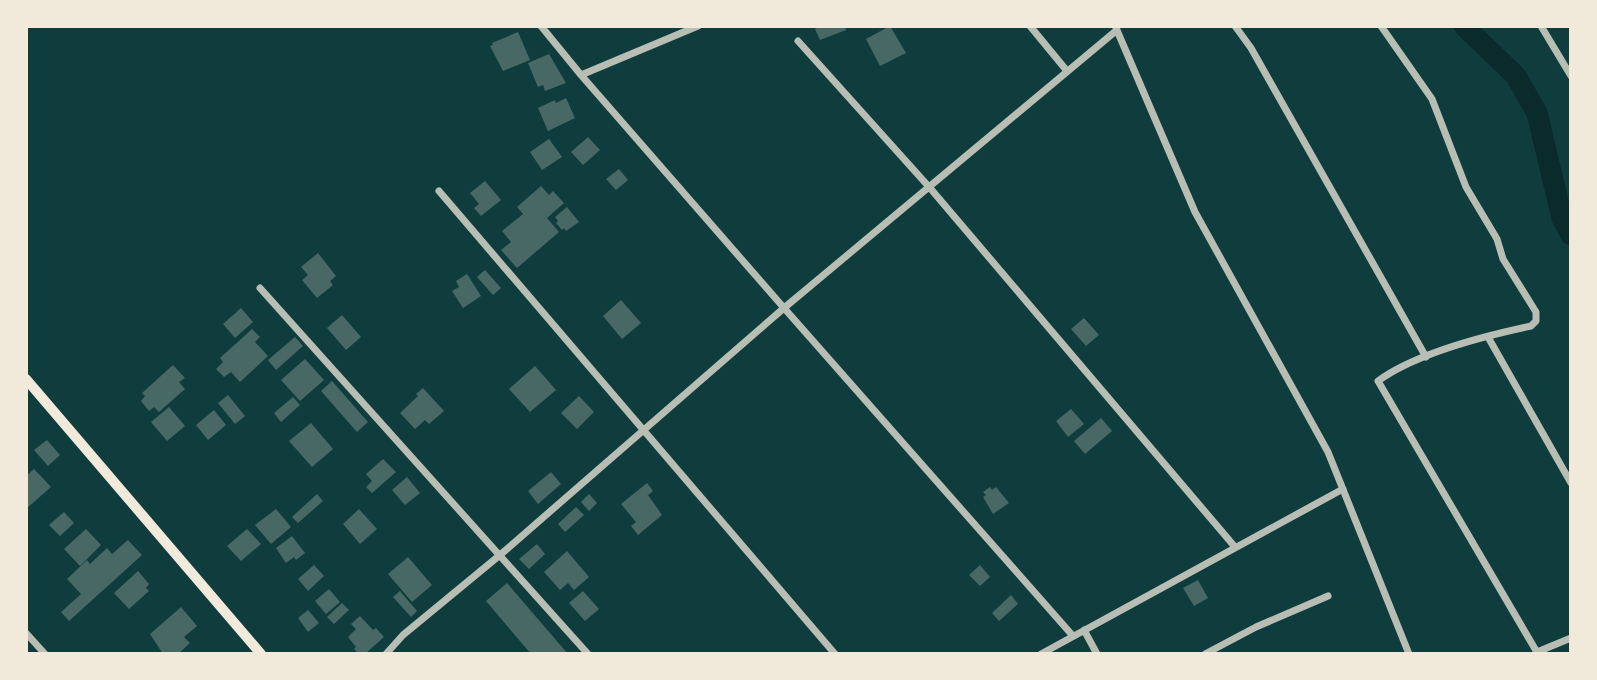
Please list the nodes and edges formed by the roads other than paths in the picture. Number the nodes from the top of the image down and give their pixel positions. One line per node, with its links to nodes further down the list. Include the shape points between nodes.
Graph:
1 (541, 26): 10 (street)
2 (698, 26): 10 (street)
3 (1030, 26): 9 (street)
4 (1235, 26): 17 (street)
5 (1381, 26): 16 (street, via 1432,99 1466,187 1536,312 1531,326)
6 (1541, 26): 11 (street)
7 (1116, 28): 9 (street); 21 (street, via 1195,212 1328,452)
8 (798, 41): 12 (street)
9 (1067, 71): 12 (street)
10 (581, 75): 15 (street)
11 (1571, 76)
12 (930, 188): 15 (street); 22 (street)
13 (439, 191): 19 (street)
14 (260, 288): 23 (street)
15 (785, 308): 19 (street); 27 (street)
16 (1488, 337): 17 (street); 20 (street)
17 (1426, 357): 29 (street, via 1378,381)
18 (26, 379): 31 (main road)
19 (643, 429): 23 (street); 34 (street)
20 (1571, 483)
21 (1343, 489): 22 (street); 38 (street)
22 (1234, 548): 25 (street)
23 (500, 555): 32 (street); 33 (street)
24 (1328, 596): 37 (street)
25 (1084, 630): 27 (street); 36 (street)
26 (26, 633): 30 (street)
27 (1073, 636): 35 (street)
28 (1571, 638): 29 (street)
29 (1538, 653)
30 (45, 654)
31 (261, 654)
32 (386, 654)
33 (588, 654)
34 (835, 654)
35 (1041, 654)
36 (1097, 654)
37 (1205, 654)
38 (1409, 654)

